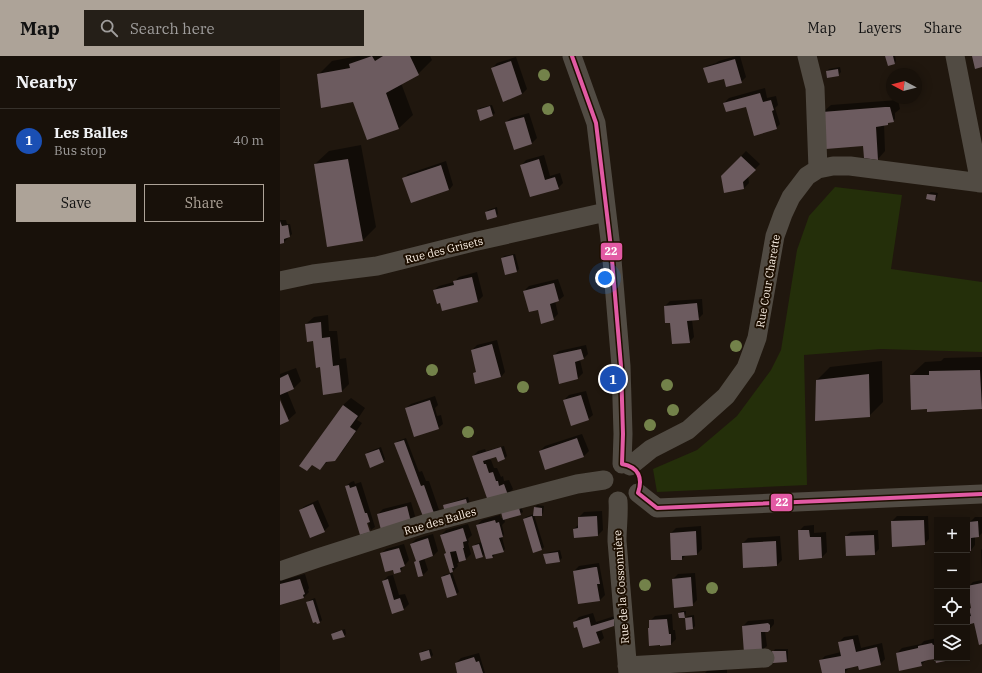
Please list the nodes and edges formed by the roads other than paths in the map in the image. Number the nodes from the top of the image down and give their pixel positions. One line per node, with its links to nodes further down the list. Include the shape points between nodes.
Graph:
1 (572, 56): 6 (street, via 596,123)
2 (807, 56): 4 (street, via 815,88)
3 (955, 56): 5 (street)
4 (818, 169): 5 (street, via 850,166); 8 (street, Rue Cour Charette, via 807,176 791,197 777,229 757,338 746,368 726,396 688,430)
5 (981, 183)
6 (606, 212): 7 (street, Rue des Grisets, via 377,266); 8 (street, via 621,366)
7 (280, 281)
8 (626, 465): 9 (street, via 615,465); 10 (street, via 639,475 641,481)
9 (604, 480): 12 (street, via 603,486 608,496); 13 (street, Rue des Balles, via 578,484 424,524)
10 (638, 493): 11 (street, via 657,508); 12 (street, via 629,500)
11 (982, 494)
12 (618, 502): 15 (street, Rue de la Cossonnière, via 617,541)
13 (280, 571)
14 (765, 658): 15 (street)
15 (627, 670)

